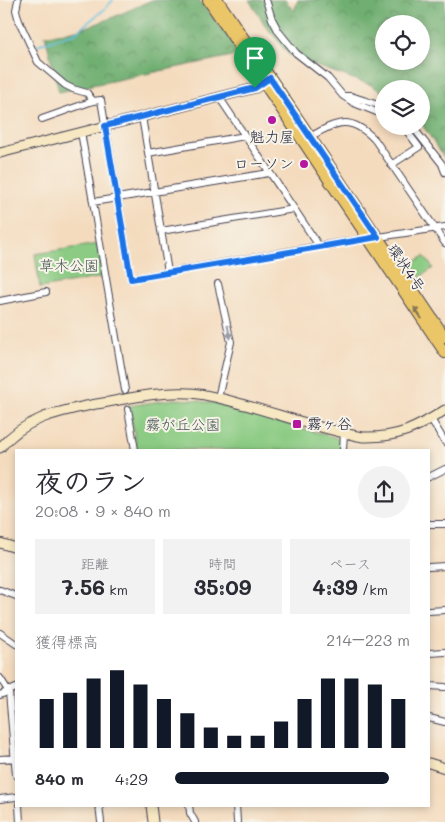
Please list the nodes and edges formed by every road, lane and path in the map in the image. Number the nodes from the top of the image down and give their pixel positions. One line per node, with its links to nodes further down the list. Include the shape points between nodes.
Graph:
1 (18, 0): 8 (street, via 19,20 38,62 65,85 87,93)
2 (208, 0): 5 (main road, 環状4号)
3 (218, 0): 5 (main road, 環状4号)
4 (266, 0): 6 (street, via 279,32 296,53 328,78)
5 (266, 81): 7 (street, via 255,88); 18 (main road, 環状4号); 31 (main road, 環状4号)
6 (343, 96): 9 (street); 10 (street)
7 (219, 98): 11 (street); 17 (street)
8 (93, 101): 12 (street); 13 (street, via 101,100)
9 (375, 104)
10 (375, 111)
11 (142, 117): 13 (street); 19 (street)
12 (42, 119)
13 (105, 126): 14 (street); 25 (street)
14 (82, 132): 20 (street); 26 (street)
15 (410, 135): 21 (street, via 419,147)
16 (419, 135): 22 (street)
17 (245, 136): 19 (street); 23 (street)
18 (310, 137): 21 (street, via 329,126 353,124 364,129); 31 (main road, 環状4号)
19 (148, 152): 24 (street)
20 (0, 153)
21 (392, 165): 29 (street)
22 (445, 172)
23 (269, 173): 24 (street); 27 (street)
24 (154, 192): 25 (street); 30 (street)
25 (117, 198): 26 (street); 34 (street, via 131,279)
26 (93, 202): 40 (street)
27 (294, 209): 30 (street); 33 (street)
28 (445, 227): 29 (street)
29 (435, 228): 31 (street); 32 (street)
30 (161, 231): 34 (street)
31 (373, 238): 33 (street); 38 (main road, 環状4号); 39 (main road, 環状4号, one-way to 31)
32 (445, 243)
33 (319, 246): 34 (street)
34 (168, 272)
35 (218, 284): 41 (street, one-way to 41, via 231,342)
36 (46, 292): 37 (street)
37 (0, 301)
38 (445, 337)
39 (445, 354)
40 (125, 390)
41 (218, 398): 45 (street); 47 (street, via 172,393 53,413 24,426)
42 (128, 409): 48 (street)
43 (445, 410): 44 (street)
44 (431, 419): 45 (street, via 395,435 373,437); 46 (street)
45 (344, 433): 49 (street)
46 (445, 442)
47 (0, 448)
48 (135, 449)
49 (343, 449)
50 (445, 469): 51 (street)
51 (430, 476)
52 (430, 524): 53 (street)
53 (445, 524)
54 (0, 543): 55 (street)
55 (15, 548)
56 (445, 566): 57 (street)
57 (430, 567)
58 (0, 590): 59 (street)
59 (15, 596)
60 (445, 610): 61 (street)
61 (430, 611)
62 (0, 633): 63 (street)
63 (15, 643)
64 (430, 652): 65 (street)
65 (445, 652)
66 (0, 678): 70 (street)
67 (430, 686): 68 (street)
68 (445, 687)
69 (15, 689): 70 (street)
70 (9, 692): 71 (street); 74 (street)
71 (0, 695)
72 (430, 718): 73 (street)
73 (445, 722)
74 (15, 749)
75 (15, 758): 76 (street)
76 (0, 759)
77 (430, 762): 78 (street)
78 (445, 768)
79 (15, 797): 80 (street)
80 (0, 798)
81 (18, 807): 86 (street)
82 (100, 807): 87 (street)
83 (151, 807): 88 (street)
84 (189, 807): 89 (street)
85 (236, 807): 90 (street)
86 (20, 822)
87 (101, 822)
88 (153, 822)
89 (195, 822)
90 (237, 822)

